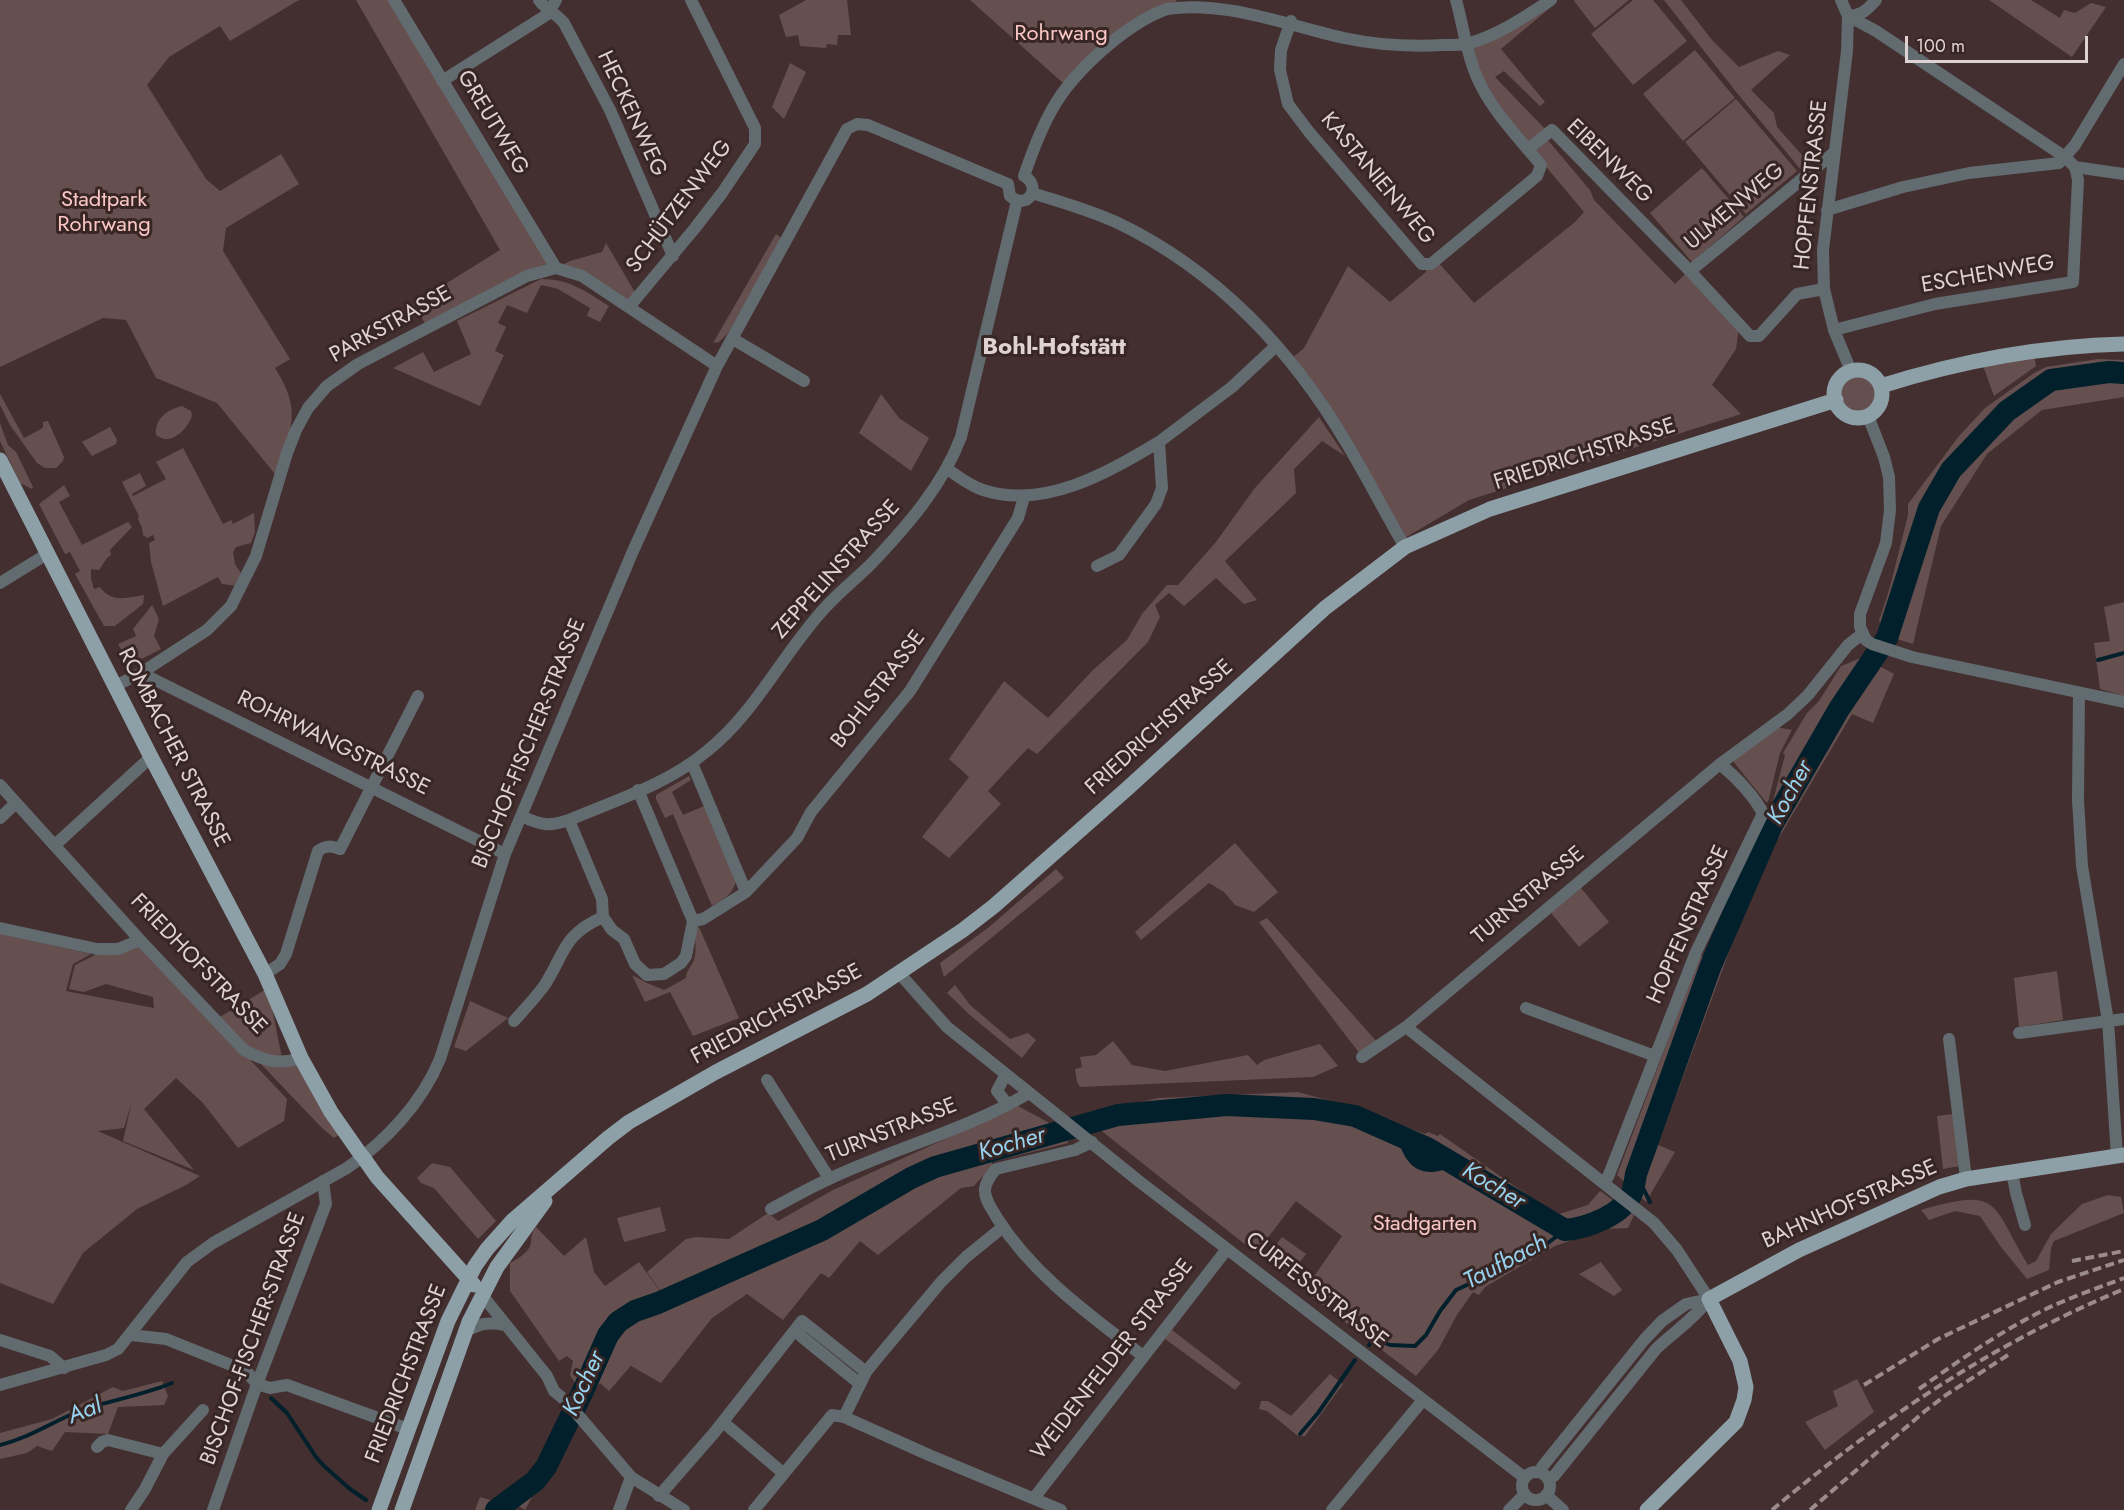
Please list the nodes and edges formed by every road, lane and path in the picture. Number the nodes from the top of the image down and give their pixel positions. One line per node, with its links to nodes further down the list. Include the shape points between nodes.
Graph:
1 (394, 0): 13 (street, GREUTWEG)
2 (539, 0): 8 (street, HECKENWEG)
3 (691, 0): 24 (street, SCHÜTZENWEG, via 755,128 754,144)
4 (1456, 0): 11 (street)
5 (1551, 0): 11 (street, via 1503,30)
6 (1841, 0): 9 (street, HOPFENSTRASSE)
7 (1876, 0): 9 (street, via 1867,11)
8 (553, 5): 13 (street); 24 (street, HECKENWEG, via 610,110)
9 (1848, 16): 15 (street, HOPFENSTRASSE, via 1848,51); 16 (street, via 1876,30)
10 (1290, 21): 11 (street, via 1343,38 1388,45); 14 (street, KASTANIENWEG, via 1281,50 1280,70 1288,104 1422,264 1431,264 1537,176 1540,165); 19 (street, via 1243,9 1200,6 1167,9 1141,21 1099,53 1059,95)
11 (1466, 44): 14 (street, via 1488,99)
12 (2124, 64): 16 (street)
13 (442, 81): 25 (street, GREUTWEG)
14 (1528, 149): 26 (street, EIBENWEG, via 1552,130)
15 (1835, 152): 23 (street, HOPFENSTRASSE); 26 (street, ULMENWEG)
16 (2065, 157): 17 (street); 23 (street, via 2059,163 1969,173 1904,187)
17 (2075, 167): 18 (street); 29 (street, ESCHENWEG, via 2078,180 2073,282 1935,304)
18 (2124, 174)
19 (1024, 176): 20 (street, via 1014,177); 21 (street, via 1032,183)
20 (1008, 184): 22 (street, via 1010,196); 30 (street, BISCHOF-FISCHER-STRASSE, via 863,124 852,126)
21 (1032, 193): 22 (street); 32 (street, via 1098,214 1164,248 1228,295)
22 (1017, 201): 41 (street, ZEPPELINSTRASSE, via 961,437)
23 (1827, 210): 27 (street, HOPFENSTRASSE)
24 (673, 256): 28 (street, SCHÜTZENWEG)
25 (556, 268): 28 (street, via 582,276); 48 (street, PARKSTRASSE, via 527,276 477,301 358,364 327,387 308,408 296,430 256,556 227,613)
26 (1690, 271): 27 (street, EIBENWEG, via 1750,336 1759,336 1797,294)
27 (1824, 289): 29 (street, HOPFENSTRASSE)
28 (629, 307): 33 (street)
29 (1834, 330): 34 (street, HOPFENSTRASSE)
30 (733, 339): 33 (street, BISCHOF-FISCHER-STRASSE); 35 (street)
31 (2124, 344): 36 (main road, via 1996,357)
32 (1276, 346): 39 (street, via 1226,392); 43 (street, via 1347,443)
33 (717, 366): 60 (street, BISCHOF-FISCHER-STRASSE, via 633,551)
34 (1851, 371): 36 (main road, via 1871,374); 37 (main road, via 1838,383)
35 (804, 381)
36 (1881, 386): 38 (main road, via 1881,402)
37 (1836, 400): 38 (main road, via 1848,415); 43 (main road, FRIEDRICHSTRASSE, via 1490,509)
38 (1868, 416): 47 (street, via 1889,477 1890,510 1886,543 1860,614)
39 (1159, 442): 42 (street, via 1085,480 1057,491); 45 (street, via 1162,488 1156,504 1119,555)
40 (0, 460): 44 (main road, ROMBACHER STRASSE)
41 (947, 469): 42 (street, via 982,489); 54 (street, ZEPPELINSTRASSE, via 905,526 822,611 735,725)
42 (1024, 497): 65 (street, BOHLSTRASSE, via 1018,518 910,691 810,812 796,838)
43 (1404, 547): 70 (main road, FRIEDRICHSTRASSE, via 1325,608 994,906)
44 (47, 554): 46 (street); 49 (main road, ROMBACHER STRASSE)
45 (1098, 566)
46 (0, 583)
47 (1862, 634): 50 (street, via 1872,644 1912,657); 55 (street, via 1788,714)
48 (141, 673): 49 (street, PARKSTRASSE); 57 (street, ROHRWANGSTRASSE)
49 (115, 686): 53 (main road, ROMBACHER STRASSE)
50 (2079, 693): 52 (street); 75 (street, via 2082,866)
51 (418, 696): 57 (street)
52 (2124, 702)
53 (151, 757): 63 (street); 71 (main road, ROMBACHER STRASSE)
54 (692, 763): 58 (street, ZEPPELINSTRASSE); 65 (street)
55 (1720, 764): 76 (street, TURNSTRASSE); 79 (street, HOPFENSTRASSE, via 1737,777 1763,813 1696,952)
56 (0, 785): 59 (street, FRIEDHOFSTRASSE)
57 (373, 787): 64 (street, ROHRWANGSTRASSE); 71 (street, via 340,849 331,846 318,851 286,954 280,964)
58 (638, 790): 62 (street, ZEPPELINSTRASSE); 67 (street)
59 (16, 804): 61 (street); 63 (street, FRIEDHOFSTRASSE)
60 (521, 816): 62 (street, ZEPPELINSTRASSE, via 540,824); 64 (street, BISCHOF-FISCHER-STRASSE)
61 (0, 818)
62 (569, 820): 66 (street, via 602,899)
63 (55, 844): 69 (street, FRIEDHOFSTRASSE)
64 (505, 854): 87 (street, BISCHOF-FISCHER-STRASSE, via 436,1068 408,1110)
65 (746, 892): 67 (street, BOHLSTRASSE, via 703,919)
66 (603, 917): 67 (street, via 624,939 635,964 647,975 664,974 681,963); 74 (street, via 572,936 543,987)
67 (693, 921)
68 (0, 928): 69 (street, via 97,949 118,949)
69 (140, 940): 81 (street, FRIEDHOFSTRASSE, via 244,1050 273,1062)
70 (899, 973): 82 (street, via 947,1027); 93 (main road, FRIEDRICHSTRASSE, via 629,1122)
71 (265, 974): 81 (main road, ROMBACHER STRASSE)
72 (1526, 1008): 79 (street)
73 (2124, 1019): 75 (street)
74 (514, 1021)
75 (2108, 1021): 77 (street); 88 (street)
76 (1406, 1027): 80 (street, TURNSTRASSE); 94 (street)
77 (2019, 1033)
78 (1949, 1039): 91 (street)
79 (1655, 1056): 94 (street, HOPFENSTRASSE)
80 (1362, 1057)
81 (301, 1058): 87 (main road, via 331,1112)
82 (1006, 1074): 84 (street); 85 (street, via 997,1091)
83 (766, 1080): 90 (street)
84 (1029, 1093): 85 (street, TURNSTRASSE); 86 (street, CURFESSSTRASSE)
85 (1008, 1105): 90 (street, TURNSTRASSE)
86 (1087, 1138): 97 (street, via 1075,1150 996,1169 985,1190); 98 (street, CURFESSSTRASSE)
87 (362, 1156): 92 (street, BISCHOF-FISCHER-STRASSE); 99 (main road)
88 (2120, 1156): 89 (main road, BAHNHOFSTRASSE)
89 (2012, 1172): 91 (main road, BAHNHOFSTRASSE); 96 (street)
90 (829, 1178): 95 (street, TURNSTRASSE)
91 (1966, 1179): 101 (main road, BAHNHOFSTRASSE, via 1914,1197 1799,1250)
92 (323, 1181): 105 (street, BISCHOF-FISCHER-STRASSE, via 213,1243 187,1262); 111 (street, BISCHOF-FISCHER-STRASSE, via 326,1204)
93 (559, 1182): 99 (main road, FRIEDRICHSTRASSE, via 499,1234); 100 (main road, FRIEDRICHSTRASSE, via 510,1248)
94 (1604, 1182): 101 (street, via 1664,1232)
95 (771, 1209)
96 (2025, 1225)
97 (1003, 1227): 108 (street, via 1056,1287); 110 (street, via 941,1282)
98 (1227, 1249): 108 (street, WEIDENFELDER STRASSE); 114 (street, CURFESSSTRASSE)
99 (468, 1278): 100 (main road); 104 (main road, FRIEDRICHSTRASSE)
100 (482, 1295): 102 (street); 106 (main road, FRIEDRICHSTRASSE)
101 (1709, 1299): 122 (street, BAHNHOFSTRASSE, via 1686,1304 1644,1340 1542,1467); 140 (main road, via 1740,1361 1746,1387 1744,1400 1736,1422)
102 (505, 1325): 106 (street, FRIEDRICHSTRASSE, via 489,1322 476,1326); 123 (street, via 547,1376 554,1391)
103 (796, 1330): 110 (street, via 802,1321); 112 (street); 117 (street)
104 (444, 1332): 106 (main road, via 452,1329); 118 (main road, FRIEDRICHSTRASSE)
105 (131, 1335): 109 (street, BISCHOF-FISCHER-STRASSE, via 106,1355); 111 (street, via 166,1339 246,1371)
106 (463, 1337): 132 (main road, FRIEDRICHSTRASSE)
107 (0, 1340): 109 (street, via 50,1356)
108 (1143, 1356): 127 (street, WEIDENFELDER STRASSE)
109 (64, 1368): 113 (street, BISCHOF-FISCHER-STRASSE)
110 (866, 1372): 112 (street)
111 (257, 1384): 118 (street, via 270,1388 287,1384); 130 (street, BISCHOF-FISCHER-STRASSE)
112 (860, 1384): 116 (street)
113 (0, 1385)
114 (1423, 1400): 124 (street, CURFESSSTRASSE); 137 (street)
115 (203, 1410): 120 (street)
116 (844, 1417): 121 (street, via 832,1416); 127 (street)
117 (723, 1422): 121 (street); 126 (street)
118 (408, 1429): 131 (main road, FRIEDRICHSTRASSE)
119 (97, 1447): 120 (street, via 108,1440)
120 (163, 1454): 129 (street)
121 (783, 1473): 135 (street)
122 (1545, 1476): 124 (street, via 1530,1473); 125 (street, BAHNHOFSTRASSE, via 1550,1488)
123 (631, 1477): 126 (street); 133 (street)
124 (1525, 1478): 128 (street, via 1522,1485)
125 (1546, 1495): 128 (street); 139 (street)
126 (659, 1496): 134 (street)
127 (1034, 1498): 136 (street)
128 (1529, 1501): 138 (street)
129 (131, 1510)
130 (213, 1510)
131 (378, 1510)
132 (402, 1510)
133 (619, 1510)
134 (684, 1510)
135 (754, 1510)
136 (1061, 1510)
137 (1332, 1510)
138 (1509, 1510)
139 (1563, 1510)
140 (1647, 1510)

